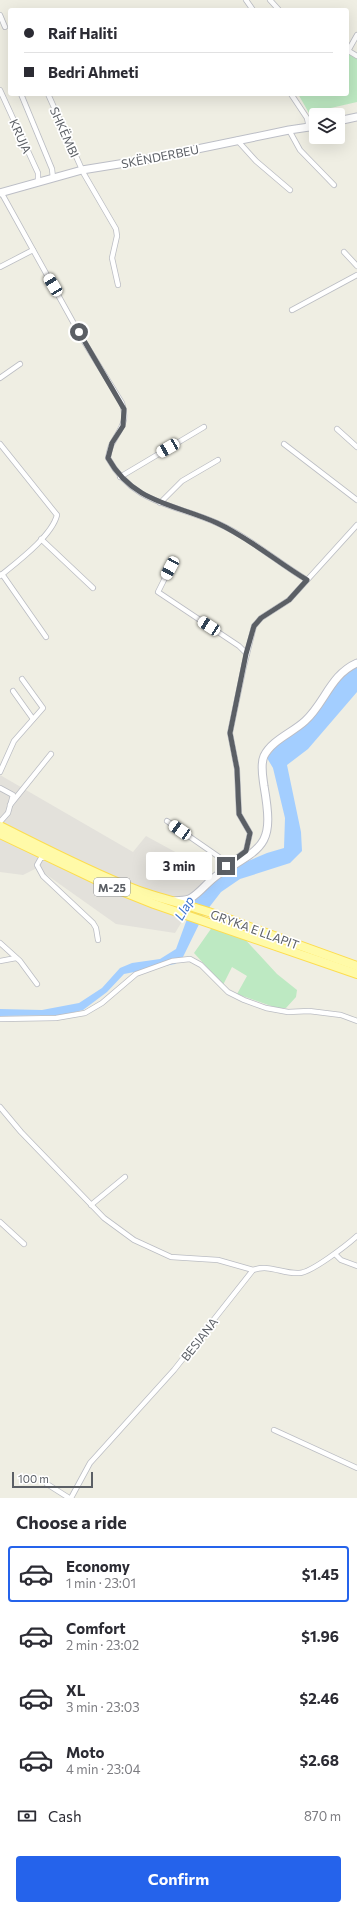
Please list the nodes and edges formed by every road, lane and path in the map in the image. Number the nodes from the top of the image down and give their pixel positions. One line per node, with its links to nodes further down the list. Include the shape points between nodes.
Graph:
1 (270, 0): 2 (street)
2 (278, 8)
3 (0, 15): 4 (street)
4 (5, 27)
5 (357, 35): 6 (street)
6 (349, 47)
7 (0, 90): 19 (street, KRUJA, via 38,173)
8 (22, 96): 18 (street, via 52,169)
9 (49, 96): 17 (street, SHKËMBI)
10 (292, 96): 13 (street, SKËNDERBEU)
11 (357, 117): 12 (main road)
12 (345, 120)
13 (309, 121)
14 (309, 128): 15 (main road, SKËNDERBEU)
15 (289, 130): 16 (main road, SKËNDERBEU); 20 (street, via 300,150)
16 (238, 140): 17 (main road, SKËNDERBEU); 21 (street, via 256,161)
17 (82, 170): 18 (main road, SKËNDERBEU); 28 (street, via 116,229 112,258)
18 (53, 178): 19 (main road, SKËNDERBEU)
19 (38, 183): 22 (main road, SKËNDERBEU)
20 (334, 185)
21 (290, 190)
22 (1, 193): 23 (street)
23 (33, 250): 26 (street); 38 (street, via 83,340 122,403 123,426 112,443 108,458)
24 (344, 252): 25 (street)
25 (357, 266)
26 (0, 267)
27 (357, 275): 29 (street)
28 (118, 285)
29 (292, 310)
30 (20, 364): 31 (street)
31 (0, 378)
32 (204, 427): 38 (street)
33 (337, 429): 36 (street)
34 (0, 444): 42 (street, via 57,515)
35 (284, 444): 39 (street)
36 (357, 447)
37 (218, 460): 40 (street, via 182,481)
38 (120, 477): 40 (street)
39 (357, 500)
40 (160, 503): 45 (street, via 217,523)
41 (357, 525): 45 (street)
42 (41, 539): 44 (street); 46 (street)
43 (170, 568): 48 (street, via 158,592 239,646)
44 (1, 575): 47 (street)
45 (307, 580): 48 (street, via 289,600 257,622)
46 (93, 588)
47 (46, 637)
48 (246, 654): 57 (street, via 230,733 237,769 239,814 250,833 246,851 226,866 219,857)
49 (357, 663): 63 (main road, via 350,666 328,688 305,721 273,744 264,757 262,775 269,822 261,846 214,877 191,898)
50 (22, 679): 52 (street, via 43,708)
51 (13, 691): 52 (street)
52 (33, 719): 54 (street, via 14,741)
53 (51, 754): 56 (street)
54 (0, 772)
55 (0, 788): 56 (street, via 13,795)
56 (10, 805): 58 (street, via 8,813)
57 (167, 821)
58 (0, 822)
59 (0, 826): 61 (main road, GRYKA E LLAPIT / M-25)
60 (0, 834): 61 (main road, GRYKA E LLAPIT / M-25)
61 (22, 841): 62 (main road, GRYKA E LLAPIT / M-25)
62 (48, 854): 63 (main road, GRYKA E LLAPIT / M-25, via 127,886 171,901); 64 (street, via 38,861 42,876 93,923); 69 (main road, GRYKA E LLAPIT / M-25, via 109,886)
63 (183, 901): 68 (main road, GRYKA E LLAPIT / M-25)
64 (98, 940)
65 (0, 943): 66 (street)
66 (16, 958): 67 (street); 70 (street)
67 (0, 961)
68 (357, 966)
69 (357, 974)
70 (37, 984)
71 (0, 1019): 72 (street, via 56,1018 85,1013 102,1003 136,974 172,961 190,959 201,965 228,992 244,1000 281,1010 341,1015)
72 (357, 1021)
73 (0, 1107): 75 (street)
74 (125, 1178): 75 (street)
75 (91, 1205): 81 (street, via 118,1229 166,1256 218,1260)
76 (0, 1222): 78 (street)
77 (357, 1236): 79 (street)
78 (24, 1244)
79 (335, 1254): 80 (street, via 341,1260); 81 (street, via 299,1273 266,1267)
80 (357, 1266)
81 (253, 1270): 85 (street, BESIANA, via 174,1370 90,1463)
82 (274, 1430): 83 (street)
83 (357, 1468)
84 (47, 1484): 85 (street, BESIANA)
85 (70, 1498)

